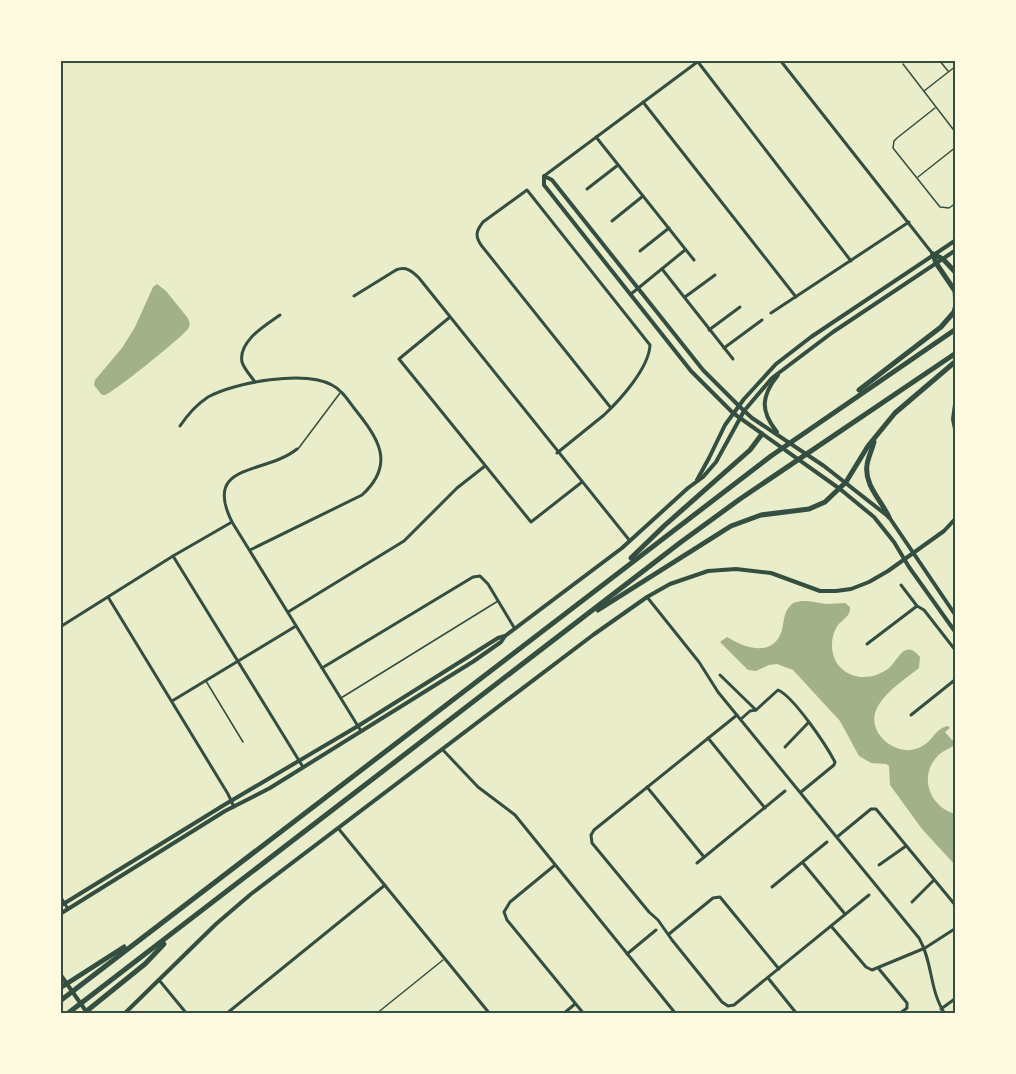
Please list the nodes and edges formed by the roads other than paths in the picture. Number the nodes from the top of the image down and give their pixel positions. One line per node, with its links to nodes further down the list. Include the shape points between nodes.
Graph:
1 (780, 60): 20 (street)
2 (939, 60): 6 (lane)
3 (699, 61): 8 (street); 29 (street)
4 (903, 64): 7 (lane)
5 (956, 66): 6 (lane)
6 (949, 72): 7 (lane)
7 (923, 92): 9 (lane)
8 (643, 102): 11 (street); 38 (street)
9 (935, 108): 10 (lane); 15 (lane, via 893,144 894,151)
10 (956, 133)
11 (596, 137): 13 (street); 14 (street)
12 (956, 147): 15 (lane)
13 (618, 165): 16 (street); 17 (street)
14 (544, 176): 34 (main road, via 552,180); 35 (main road, via 544,185)
15 (917, 178): 18 (lane, via 940,207 949,208)
16 (587, 189)
17 (643, 196): 19 (street); 21 (street)
18 (956, 203)
19 (612, 221)
20 (909, 222): 26 (street); 29 (street)
21 (669, 228): 23 (street); 25 (street)
22 (956, 240): 26 (main road)
23 (686, 249): 28 (street); 31 (street)
24 (956, 250): 27 (main road)
25 (640, 251)
26 (933, 254): 27 (highway); 30 (highway); 54 (main road, via 771,368)
27 (943, 259): 30 (main road); 32 (highway)
28 (694, 260)
29 (850, 261): 38 (street)
30 (936, 263): 50 (main road); 57 (highway, via 955,291 956,305 949,320)
31 (662, 269): 34 (street); 37 (street)
32 (956, 273)
33 (715, 275): 37 (street)
34 (639, 288): 35 (street); 54 (main road, via 703,370)
35 (631, 294): 58 (main road, via 691,371)
36 (354, 296): 42 (street, via 404,268 419,278)
37 (686, 297): 45 (street)
38 (796, 297): 40 (street)
39 (740, 307): 45 (street)
40 (771, 313)
41 (280, 315): 51 (street, via 252,337 243,353 243,364)
42 (450, 317): 66 (street); 67 (street, via 399,358)
43 (762, 320): 46 (street)
44 (956, 329): 57 (highway)
45 (709, 330): 46 (street)
46 (724, 348): 48 (street)
47 (956, 353): 88 (highway, via 740,499)
48 (733, 359)
49 (956, 361): 64 (highway, via 908,401)
50 (786, 366): 56 (main road); 61 (main road, via 770,386 764,402 767,418)
51 (255, 382): 52 (street, via 311,379 327,382); 60 (street, via 209,397)
52 (341, 392): 65 (lane); 76 (street, via 377,438 380,464 372,483 353,501)
53 (956, 397): 63 (main road)
54 (739, 406): 56 (main road); 58 (main road)
55 (611, 408): 55 (street, via 477,237 483,222 527,190 650,345 639,372); 66 (street)
56 (744, 411): 59 (main road); 61 (main road)
57 (834, 411): 80 (highway)
58 (733, 413): 59 (main road); 68 (main road)
59 (740, 418): 62 (main road); 68 (main road, via 716,462)
60 (180, 426)
61 (777, 433): 69 (main road)
62 (762, 434): 71 (main road); 80 (highway, via 750,450)
63 (956, 434)
64 (875, 439): 69 (highway); 72 (highway, via 866,474)
65 (297, 449): 74 (street, via 228,482 223,502)
66 (558, 453): 70 (street)
67 (485, 466): 70 (street, via 531,522); 86 (street, via 404,541)
68 (697, 480): 75 (main road)
69 (846, 482): 71 (highway); 72 (main road)
70 (582, 483): 75 (street)
71 (840, 489): 79 (main road, via 874,517); 88 (highway, via 818,506 761,514 731,526)
72 (889, 517): 77 (main road)
73 (956, 518): 77 (main road)
74 (232, 522): 76 (street); 78 (street)
75 (630, 541): 91 (main road)
76 (250, 550): 86 (street)
77 (913, 552): 79 (main road); 87 (main road)
78 (173, 556): 82 (street); 96 (street)
79 (904, 559): 83 (main road, via 869,582 843,591 812,589 771,573 718,569 670,584); 92 (main road)
80 (613, 576): 146 (highway)
81 (901, 585): 85 (street)
82 (108, 597): 90 (street); 102 (street)
83 (647, 597): 104 (street); 113 (main road)
84 (498, 601): 91 (street); 97 (street, via 484,579 473,576); 101 (lane)
85 (916, 606): 94 (street); 95 (street, via 924,610)
86 (288, 612): 89 (street)
87 (956, 616)
88 (581, 620): 145 (highway)
89 (296, 626): 96 (street); 97 (street)
90 (60, 627)
91 (515, 629): 93 (main road)
92 (956, 633)
93 (506, 636): 108 (main road); 109 (main road, via 474,661)
94 (867, 644)
95 (956, 651)
96 (238, 661): 100 (street); 114 (street)
97 (322, 668): 101 (street)
98 (720, 675): 103 (street)
99 (956, 679): 105 (street)
100 (205, 681): 102 (street); 111 (lane)
101 (341, 699): 108 (street)
102 (171, 701): 119 (street)
103 (756, 710): 106 (street); 107 (street, via 778,690 788,696)
104 (737, 715): 106 (street); 110 (street)
105 (911, 715)
106 (741, 719): 118 (street)
107 (808, 723): 112 (street); 118 (street, via 834,765)
108 (358, 726): 109 (street); 114 (main road)
109 (361, 731): 115 (main road)
110 (708, 738): 116 (street); 121 (street)
111 (243, 742)
112 (785, 747)
113 (443, 750): 122 (main road); 129 (street, via 478,787 515,815)
114 (299, 762): 115 (street); 119 (main road)
115 (303, 767): 120 (main road)
116 (647, 787): 126 (street); 147 (street, via 594,830 591,837)
117 (785, 791): 121 (street)
118 (801, 792): 123 (street)
119 (231, 801): 120 (street); 137 (main road)
120 (234, 807): 139 (main road)
121 (765, 808): 126 (street)
122 (338, 828): 132 (street); 155 (main road, via 237,905)
123 (837, 837): 125 (street, via 873,808); 148 (street)
124 (827, 842): 127 (street)
125 (906, 846): 130 (street); 131 (street)
126 (704, 858): 128 (street)
127 (802, 862): 133 (street); 140 (street)
128 (697, 863)
129 (555, 865): 149 (street); 159 (street, via 510,902 504,912)
130 (879, 865)
131 (934, 880): 136 (street); 138 (street)
132 (385, 885): 150 (street); 166 (street)
133 (772, 887)
134 (869, 895): 140 (street)
135 (60, 896): 137 (street)
136 (912, 902)
137 (62, 905): 139 (street)
138 (956, 906)
139 (68, 909): 141 (main road)
140 (845, 914): 142 (street)
141 (60, 915)
142 (831, 926): 151 (street); 152 (street, via 866,967)
143 (956, 928): 148 (street)
144 (656, 930): 149 (street)
145 (176, 932): 161 (highway); 162 (highway, via 145,964)
146 (146, 934): 156 (highway); 158 (highway)
147 (669, 934): 151 (street, via 713,898 720,897); 154 (street, via 728,1006 735,1005)
148 (925, 948): 152 (street); 160 (street)
149 (627, 954): 171 (street)
150 (445, 958): 167 (lane); 168 (street)
151 (779, 969): 154 (street)
152 (879, 969): 173 (street, via 907,1004)
153 (60, 974): 163 (main road)
154 (768, 978): 172 (street)
155 (159, 980): 164 (main road); 165 (street)
156 (60, 988)
157 (956, 998): 160 (street)
158 (60, 1000)
159 (575, 1004): 169 (street); 170 (street)
160 (941, 1009): 174 (street)
161 (67, 1014)
162 (83, 1014)
163 (88, 1014)
164 (124, 1014)
165 (187, 1014)
166 (226, 1014)
167 (376, 1014)
168 (490, 1014)
169 (563, 1014)
170 (584, 1014)
171 (676, 1014)
172 (797, 1014)
173 (899, 1014)
174 (945, 1014)

